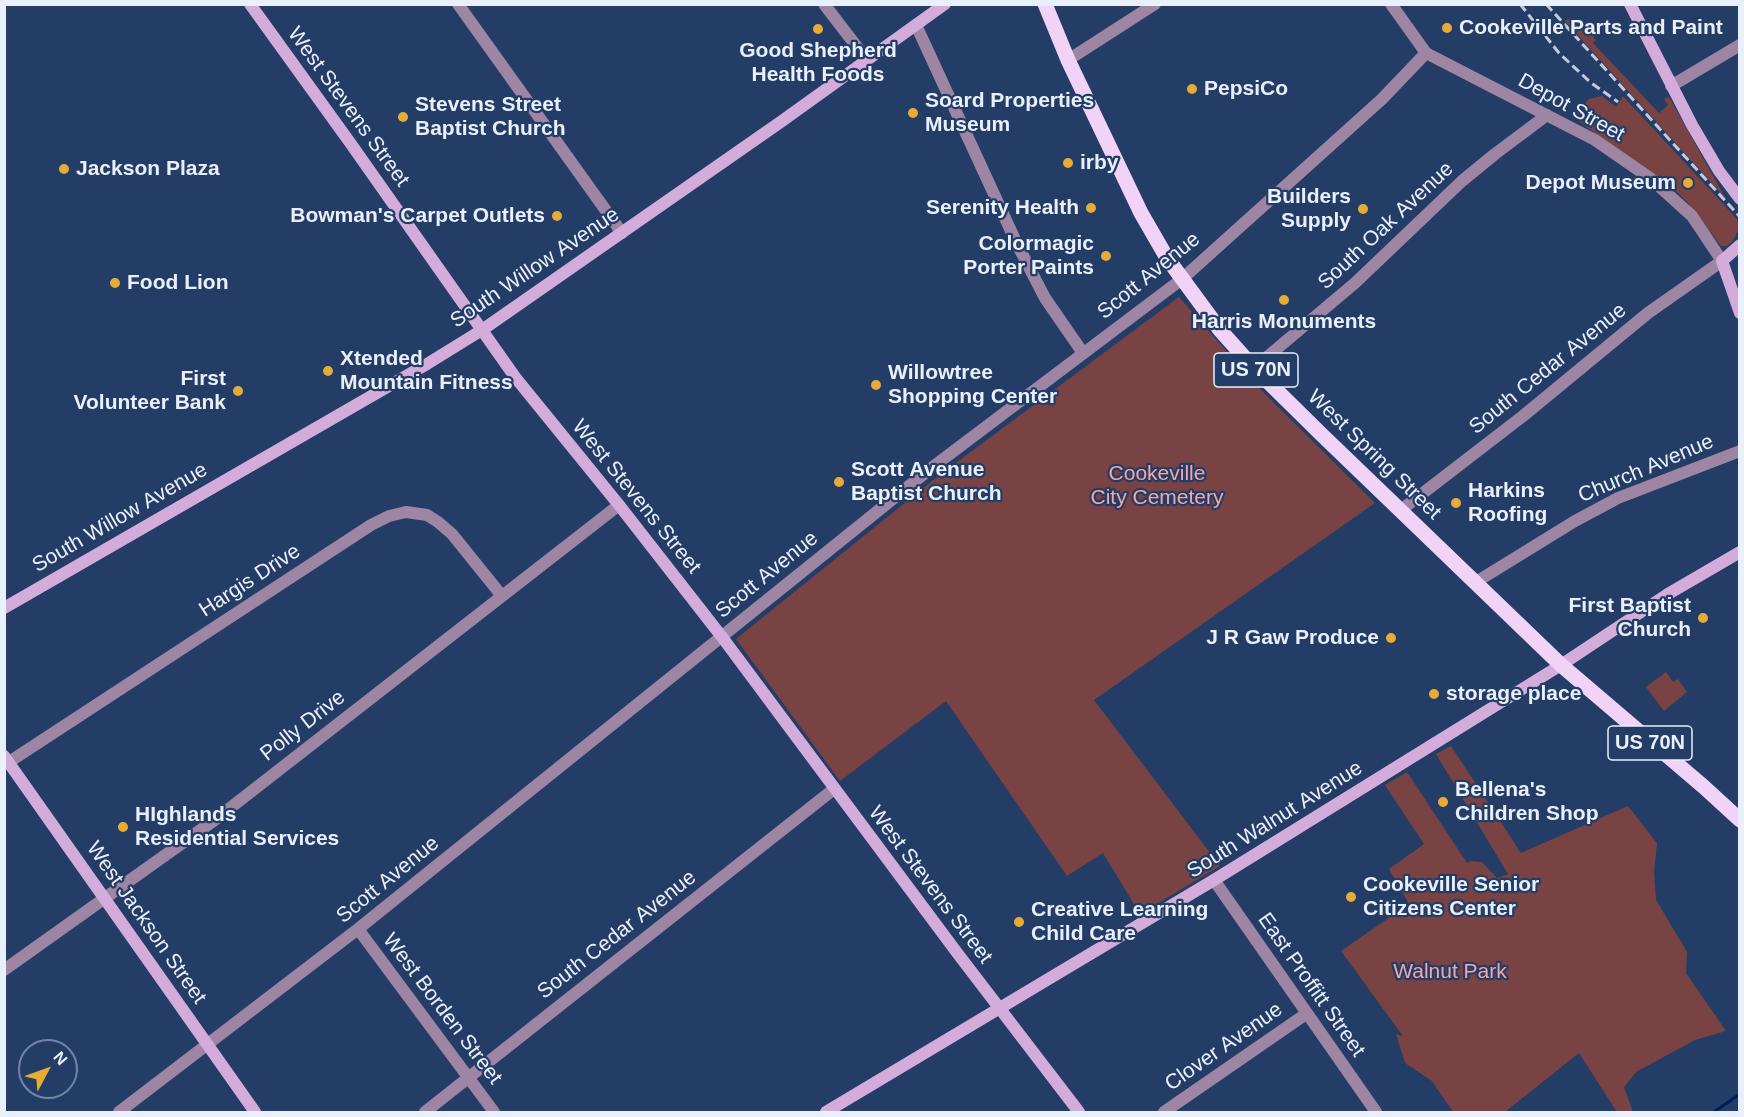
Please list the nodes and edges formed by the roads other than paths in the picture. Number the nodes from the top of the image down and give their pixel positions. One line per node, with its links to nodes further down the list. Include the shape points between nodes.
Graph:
1 (250, 4): 22 (street, West Stevens Street)
2 (458, 4): 17 (street)
3 (824, 4): 12 (street)
4 (945, 4): 9 (street, South Willow Avenue)
5 (1045, 4): 13 (main road, West Spring Street / US 70N)
6 (1155, 4): 13 (street)
7 (1391, 4): 11 (street, Depot Street)
8 (1630, 4): 14 (street)
9 (916, 25): 12 (street, South Willow Avenue); 23 (street, via 1017,244 1045,298)
10 (1740, 45): 14 (street)
11 (1426, 53): 15 (street, Depot Street); 20 (street, Scott Avenue, via 1382,99)
12 (867, 60): 17 (street, South Willow Avenue)
13 (1068, 60): 20 (main road, West Spring Street / US 70N, via 1152,234)
14 (1671, 86): 16 (street, via 1703,146)
15 (1547, 115): 19 (street, Depot Street, via 1614,152 1669,194 1692,216); 24 (street, South Oak Avenue, via 1462,181 1347,290)
16 (1740, 199)
17 (622, 233): 22 (street, South Willow Avenue)
18 (1739, 244): 19 (street)
19 (1722, 261): 21 (street); 27 (street, South Cedar Avenue, via 1648,313)
20 (1182, 279): 23 (street, Scott Avenue); 24 (main road, West Spring Street / US 70N)
21 (1740, 313)
22 (482, 330): 26 (street, West Stevens Street); 31 (street, South Willow Avenue)
23 (1083, 353): 32 (street, Scott Avenue, via 906,488)
24 (1254, 368): 27 (main road, West Spring Street / US 70N)
25 (1740, 451): 29 (street, Church Avenue, via 1618,498)
26 (619, 505): 30 (street, Polly Drive); 32 (street, West Stevens Street)
27 (1401, 510): 29 (main road, West Spring Street / US 70N)
28 (1740, 552): 33 (street, South Walnut Avenue)
29 (1476, 582): 33 (main road, West Spring Street / US 70N)
30 (502, 596): 34 (street, Hargis Drive, via 438,522 427,515 406,512 389,516); 38 (street, Polly Drive, via 216,819)
31 (4, 608)
32 (722, 637): 35 (street, West Stevens Street); 39 (street, Scott Avenue)
33 (1561, 665): 36 (main road, US 70N); 37 (street, South Walnut Avenue)
34 (7, 759): 38 (street, West Jackson Street)
35 (834, 789): 41 (street, West Stevens Street); 44 (street, South Cedar Avenue)
36 (1740, 820)
37 (1214, 880): 41 (street, South Walnut Avenue); 42 (street, East Proffitt Street)
38 (106, 898): 40 (street, Polly Drive); 43 (street, West Jackson Street)
39 (358, 929): 43 (street, Scott Avenue); 44 (street, West Borden Street)
40 (4, 970)
41 (999, 1009): 49 (street, South Walnut Avenue); 50 (street, West Stevens Street)
42 (1306, 1014): 51 (street, Clover Avenue); 52 (street, East Proffitt Street)
43 (206, 1044): 45 (street, Scott Avenue); 46 (street, West Jackson Street)
44 (469, 1078): 47 (street, South Cedar Avenue); 48 (street, West Borden Street)
45 (118, 1113)
46 (255, 1113)
47 (425, 1113)
48 (494, 1113)
49 (826, 1113)
50 (1079, 1113)
51 (1164, 1113)
52 (1376, 1113)

